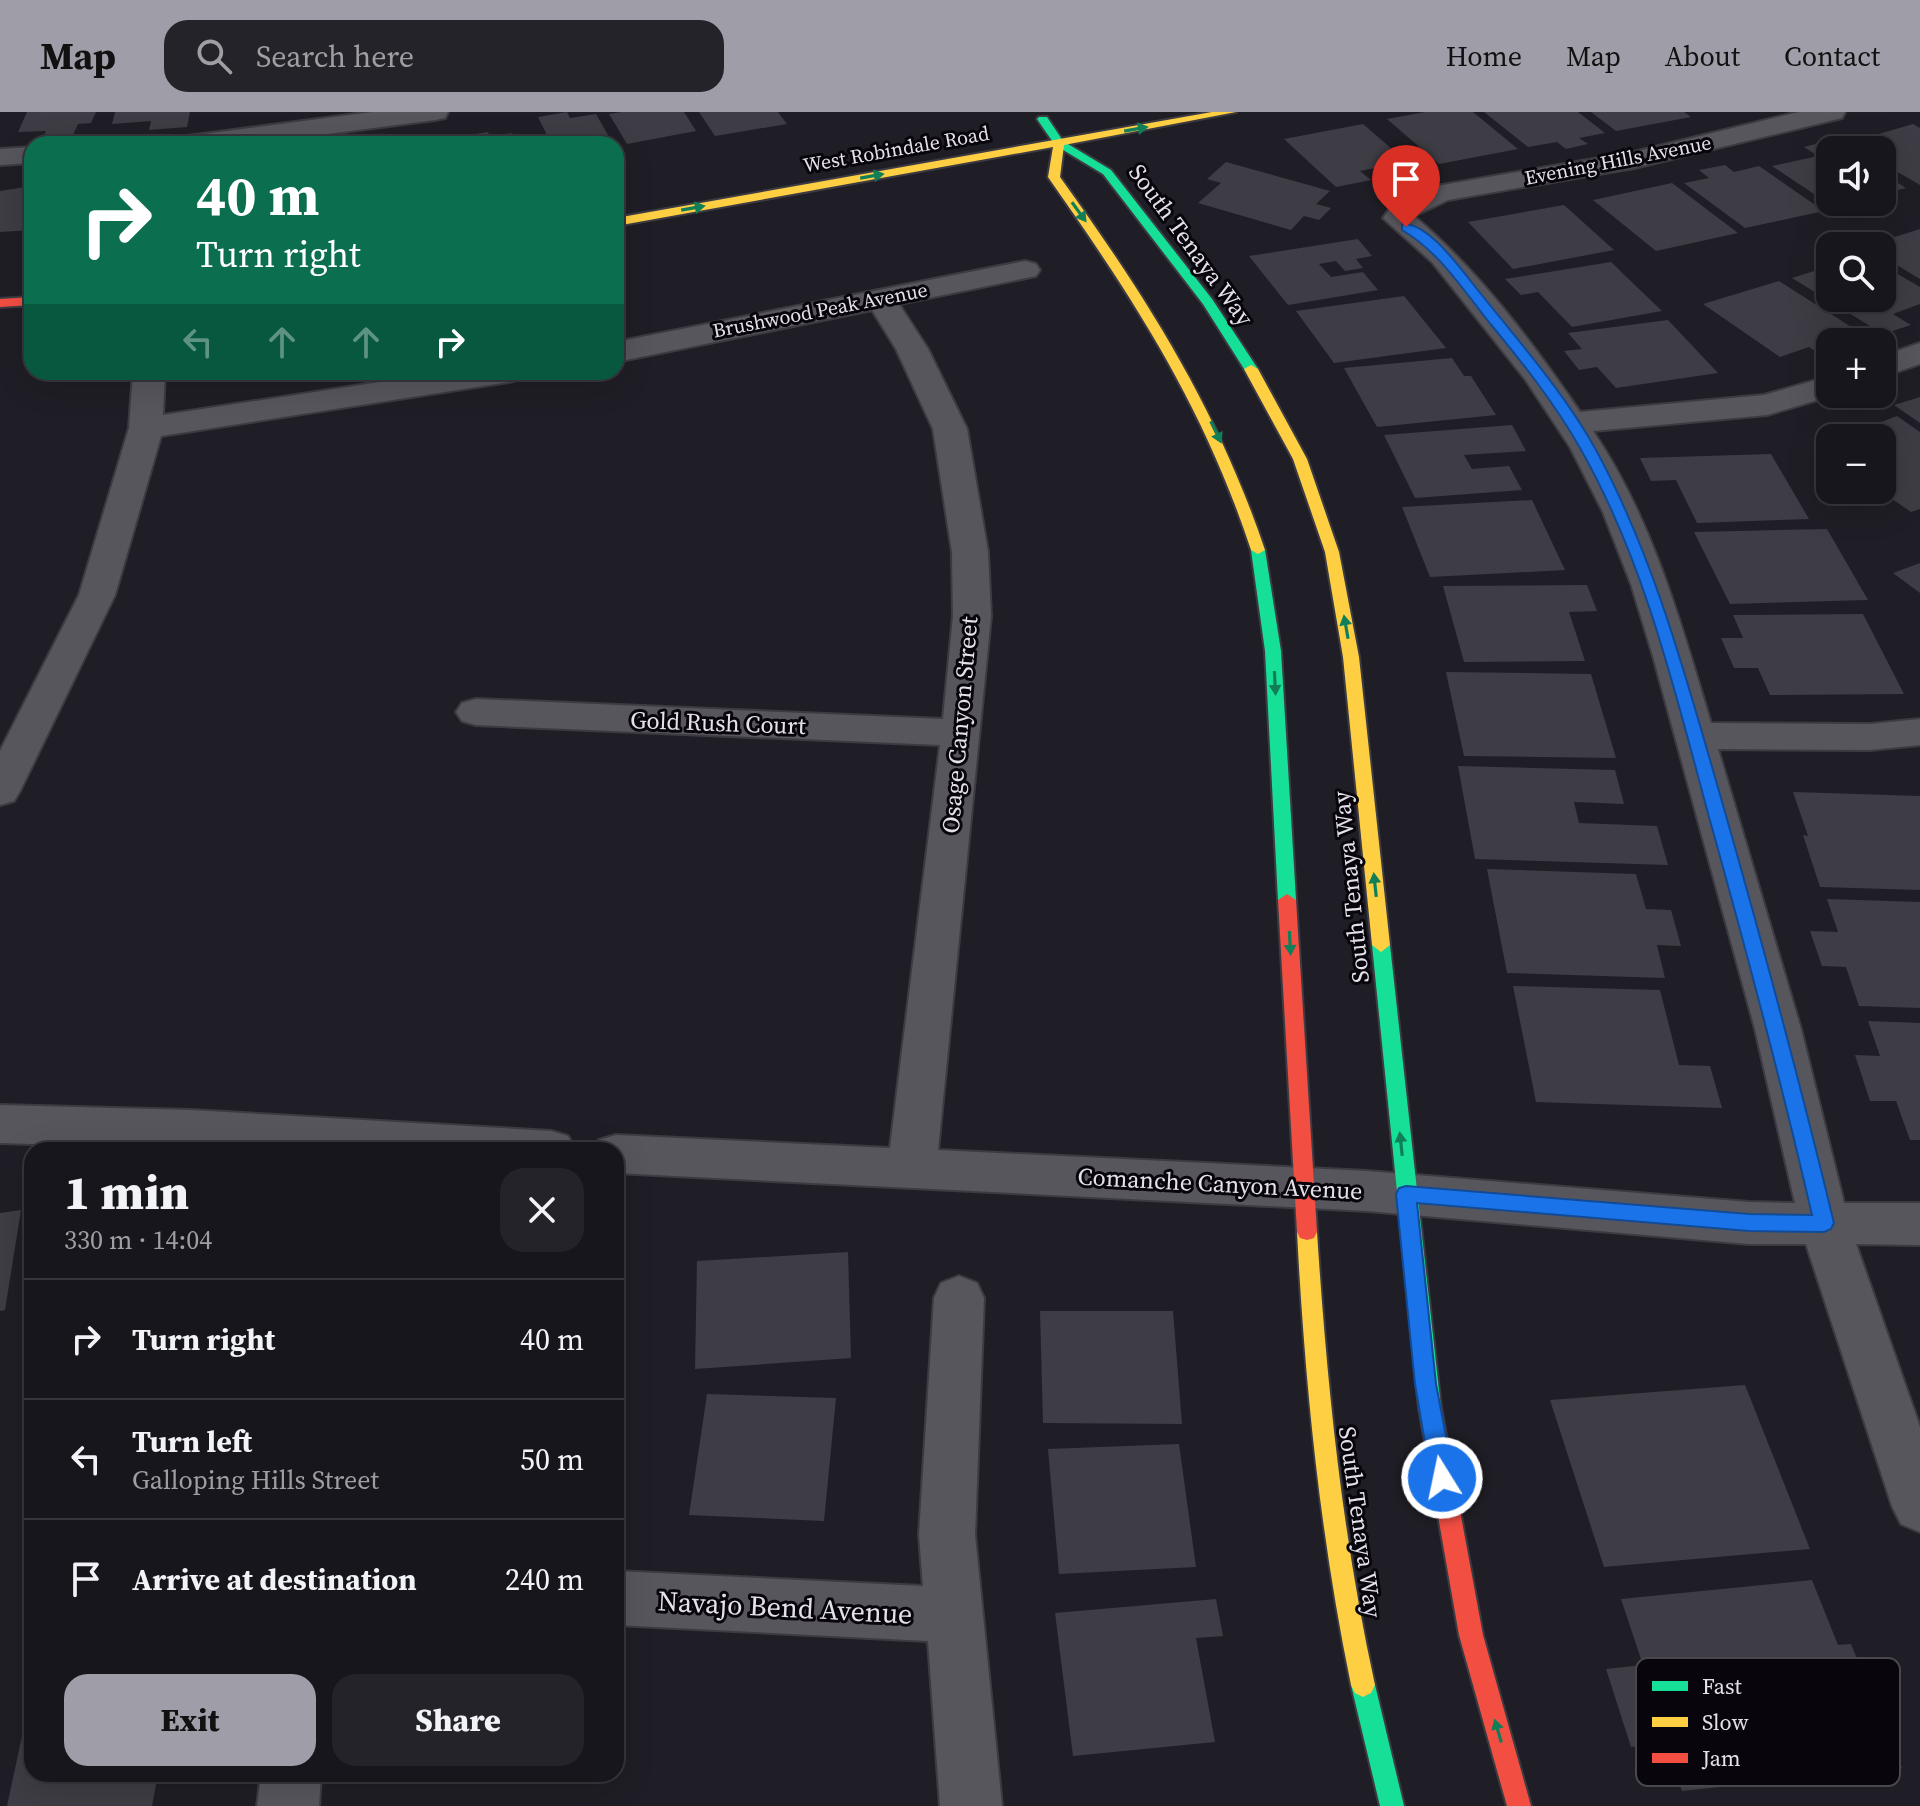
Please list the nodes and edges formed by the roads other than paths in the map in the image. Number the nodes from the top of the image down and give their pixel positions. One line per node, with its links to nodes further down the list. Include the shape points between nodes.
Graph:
1 (435, 112): 5 (street)
2 (1230, 112): 7 (street, West Robindale Road, one-way to 2)
3 (1832, 112): 21 (street, Evening Hills Avenue, via 1634,160 1441,193 1405,207 1398,218 1443,256 1538,374)
4 (1044, 116): 7 (street)
5 (251, 125): 6 (street)
6 (215, 136)
7 (1059, 143): 10 (street, West Robindale Road, one-way to 7); 33 (street, South Tenaya Way, one-way to 33, via 1054,177 1150,310 1191,382 1230,462 1259,551 1273,651); 34 (street, South Tenaya Way, one-way to 7, via 1351,657 1332,552 1300,459 1208,302 1107,172)
8 (24, 156): 9 (street)
9 (0, 157)
10 (624, 221)
11 (1025, 270): 12 (street, Brushwood Peak Avenue)
12 (880, 298): 15 (street, Brushwood Peak Avenue); 26 (street, Osage Canyon Street, via 934,392 950,429 961,485 972,616)
13 (24, 302): 14 (street)
14 (0, 303)
15 (624, 350)
16 (1920, 353): 17 (street)
17 (1896, 362)
18 (149, 380): 22 (street)
19 (457, 380): 22 (street)
20 (1816, 390): 21 (street, via 1767,405)
21 (1570, 423): 27 (street, via 1620,512 1649,584)
22 (146, 428): 24 (street, via 97,595)
23 (476, 712): 26 (street, Gold Rush Court)
24 (15, 731): 28 (street)
25 (1920, 732): 27 (street, via 1870,737)
26 (961, 733): 32 (street, Osage Canyon Street)
27 (1695, 736): 35 (street, via 1778,1029)
28 (0, 791)
29 (0, 1124): 30 (street, via 191,1129)
30 (372, 1142)
31 (624, 1154): 32 (street, Comanche Canyon Avenue)
32 (912, 1169): 33 (street, Comanche Canyon Avenue)
33 (1305, 1188): 34 (street, Comanche Canyon Avenue); 44 (street, South Tenaya Way, via 1315,1374 1351,1633)
34 (1406, 1194): 35 (street, Comanche Canyon Avenue, via 1749,1223); 45 (street, South Tenaya Way, one-way to 34, via 1471,1635 1426,1384)
35 (1824, 1223): 36 (street, Comanche Canyon Avenue); 38 (street)
36 (1920, 1224)
37 (959, 1298): 40 (street, via 947,1535)
38 (1920, 1506)
39 (624, 1598): 40 (street, Navajo Bend Avenue)
40 (953, 1615): 43 (street)
41 (290, 1782): 42 (street)
42 (288, 1806)
43 (971, 1806)
44 (1392, 1806)
45 (1519, 1806)

